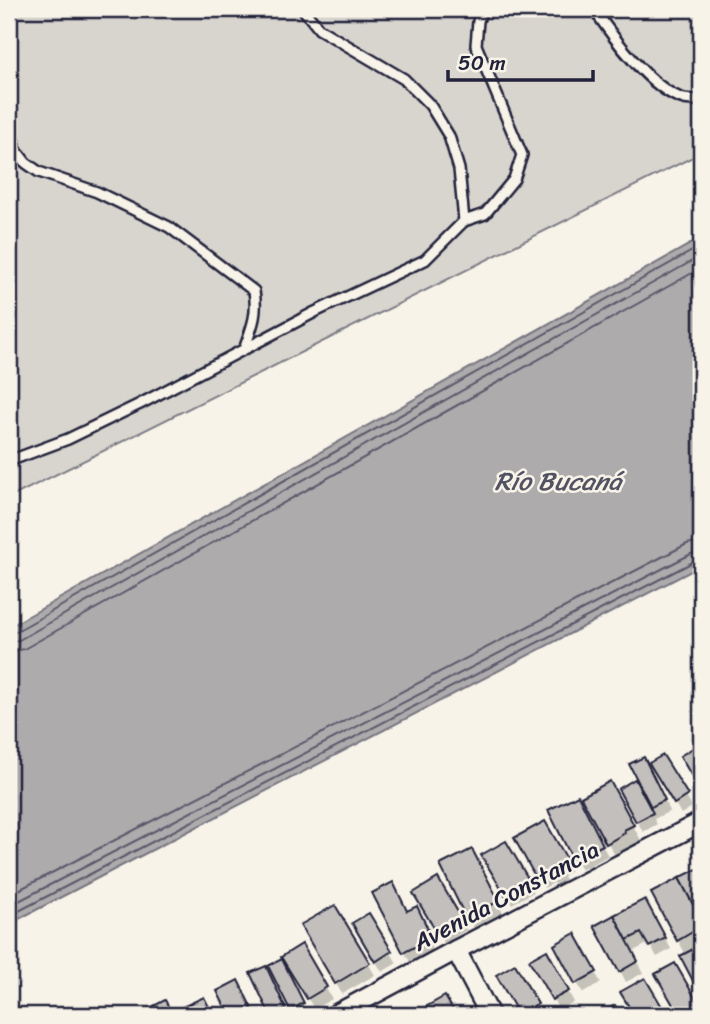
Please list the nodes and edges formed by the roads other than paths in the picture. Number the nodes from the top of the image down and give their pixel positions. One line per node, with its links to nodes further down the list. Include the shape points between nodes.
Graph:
1 (303, 9): 6 (lane, via 319,29 404,79 430,105 449,136)
2 (482, 9): 6 (lane, via 476,45 522,155 514,179 485,214)
3 (594, 9): 5 (lane, via 650,77 683,99)
4 (9, 100): 7 (lane, via 10,128 16,150 26,163 169,227 254,291 256,317)
5 (701, 100)
6 (464, 221): 7 (lane, via 425,260)
7 (246, 347): 8 (lane, via 80,433)
8 (9, 461)
9 (701, 822): 10 (street, Avenida Constancia)
10 (456, 950): 11 (street, Avenida Constancia); 12 (street)
11 (335, 1015)
12 (490, 1015)

